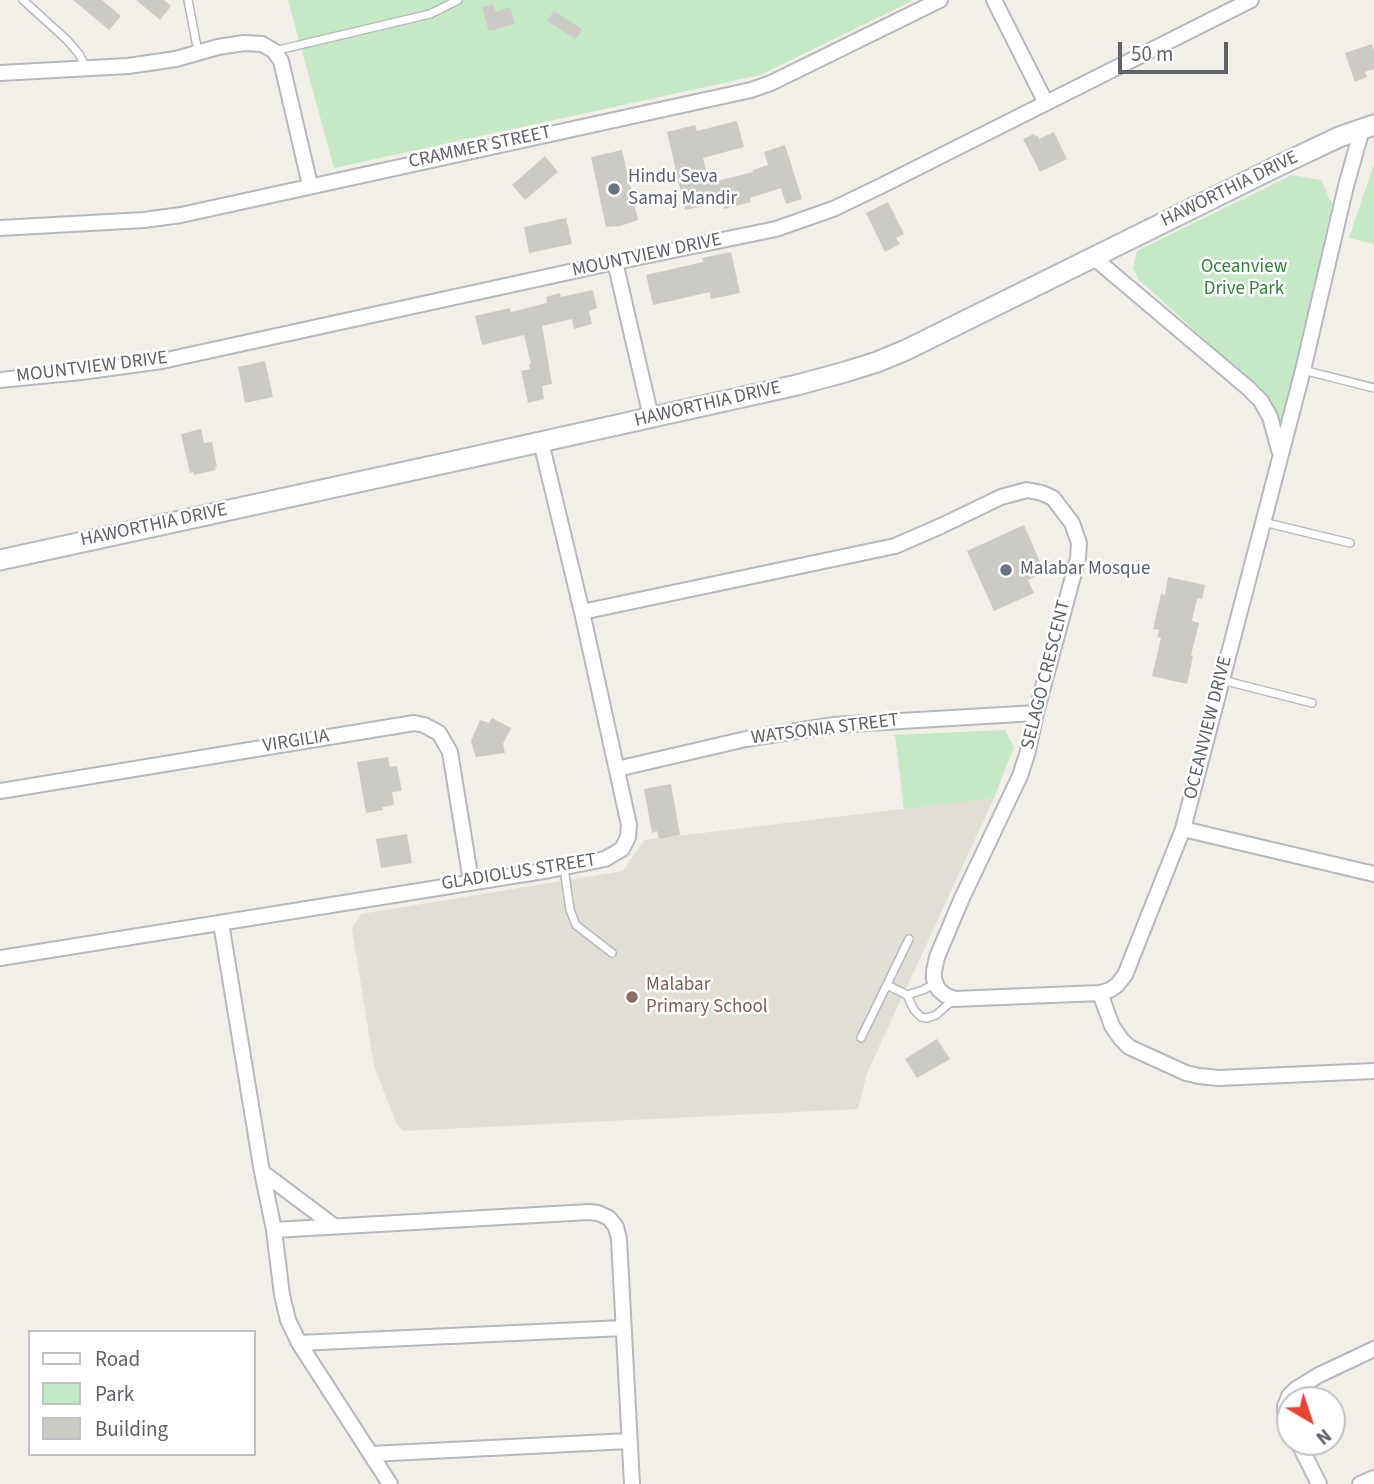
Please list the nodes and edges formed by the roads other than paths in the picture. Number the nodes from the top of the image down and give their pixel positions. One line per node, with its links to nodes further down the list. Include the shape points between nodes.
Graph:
1 (23, 0): 9 (lane, via 67,40)
2 (188, 0): 8 (lane)
3 (458, 0): 7 (lane, via 430,14)
4 (940, 0): 13 (street, CRAMMER STREET, via 751,90)
5 (994, 0): 11 (street)
6 (1251, 0): 11 (street, MOUNTVIEW DRIVE)
7 (274, 51): 8 (street, via 262,44 244,43); 13 (street, via 281,61)
8 (198, 53): 9 (street, via 156,63)
9 (88, 69): 10 (street)
10 (0, 73)
11 (1046, 103): 16 (street, MOUNTVIEW DRIVE, via 833,209 776,229)
12 (1368, 127): 15 (street, HAWORTHIA DRIVE); 17 (street, OCEANVIEW DRIVE, via 1346,186)
13 (310, 185): 14 (street, CRAMMER STREET, via 159,218)
14 (0, 228)
15 (1093, 257): 20 (street, HAWORTHIA DRIVE, via 877,362); 22 (street, OCEANVIEW DRIVE, via 1248,387 1270,417)
16 (615, 262): 18 (street, MOUNTVIEW DRIVE, via 162,361); 20 (street)
17 (1303, 370): 19 (lane); 22 (street, OCEANVIEW DRIVE)
18 (0, 380)
19 (1374, 388)
20 (652, 417): 21 (street, HAWORTHIA DRIVE)
21 (541, 442): 25 (street, HAWORTHIA DRIVE); 26 (street, GLADIOLUS STREET)
22 (1280, 454): 23 (street, OCEANVIEW DRIVE)
23 (1263, 522): 24 (lane); 27 (street, OCEANVIEW DRIVE)
24 (1349, 542)
25 (0, 560)
26 (582, 612): 29 (street, SELAGO CRESCENT, via 895,546 1001,497 1035,491 1053,498 1065,512 1079,543); 30 (street, GLADIOLUS STREET)
27 (1222, 680): 28 (lane); 32 (street, OCEANVIEW DRIVE)
28 (1312, 703)
29 (1036, 713): 30 (street, WATSONIA STREET, via 834,725 746,739); 40 (street, SELAGO CRESCENT, via 1020,776 937,957)
30 (617, 769): 33 (street, GLADIOLUS STREET, via 629,825 622,849 605,859)
31 (0, 791): 35 (street, VIRGILIA, via 414,723 439,733 450,751)
32 (1184, 829): 34 (street); 42 (street, OCEANVIEW DRIVE, via 1125,975)
33 (563, 867): 35 (street, GLADIOLUS STREET); 38 (lane, via 576,925)
34 (1374, 874)
35 (471, 881): 36 (street, GLADIOLUS STREET)
36 (221, 923): 39 (street, GLADIOLUS STREET); 47 (street)
37 (909, 939): 41 (lane)
38 (612, 953)
39 (0, 958)
40 (936, 983): 43 (lane); 44 (street)
41 (887, 985): 43 (lane); 45 (lane)
42 (1105, 992): 44 (street); 46 (street, via 1112,1026 1121,1039 1186,1073 1219,1078)
43 (907, 995): 44 (lane, via 921,1017 927,1018)
44 (954, 999)
45 (861, 1038)
46 (1374, 1070)
47 (262, 1172): 48 (street); 49 (street)
48 (334, 1226): 49 (street); 50 (street, via 589,1212 604,1215 618,1233)
49 (274, 1230): 51 (street, via 282,1295)
50 (623, 1328): 51 (street); 54 (street)
51 (299, 1343): 55 (street)
52 (1374, 1349): 53 (street)
53 (1300, 1386)
54 (629, 1441): 55 (street); 59 (street)
55 (371, 1454): 58 (street)
56 (1305, 1456): 60 (street)
57 (1374, 1478): 61 (street)
58 (383, 1481)
59 (632, 1484)
60 (1319, 1484)
61 (1360, 1484)

